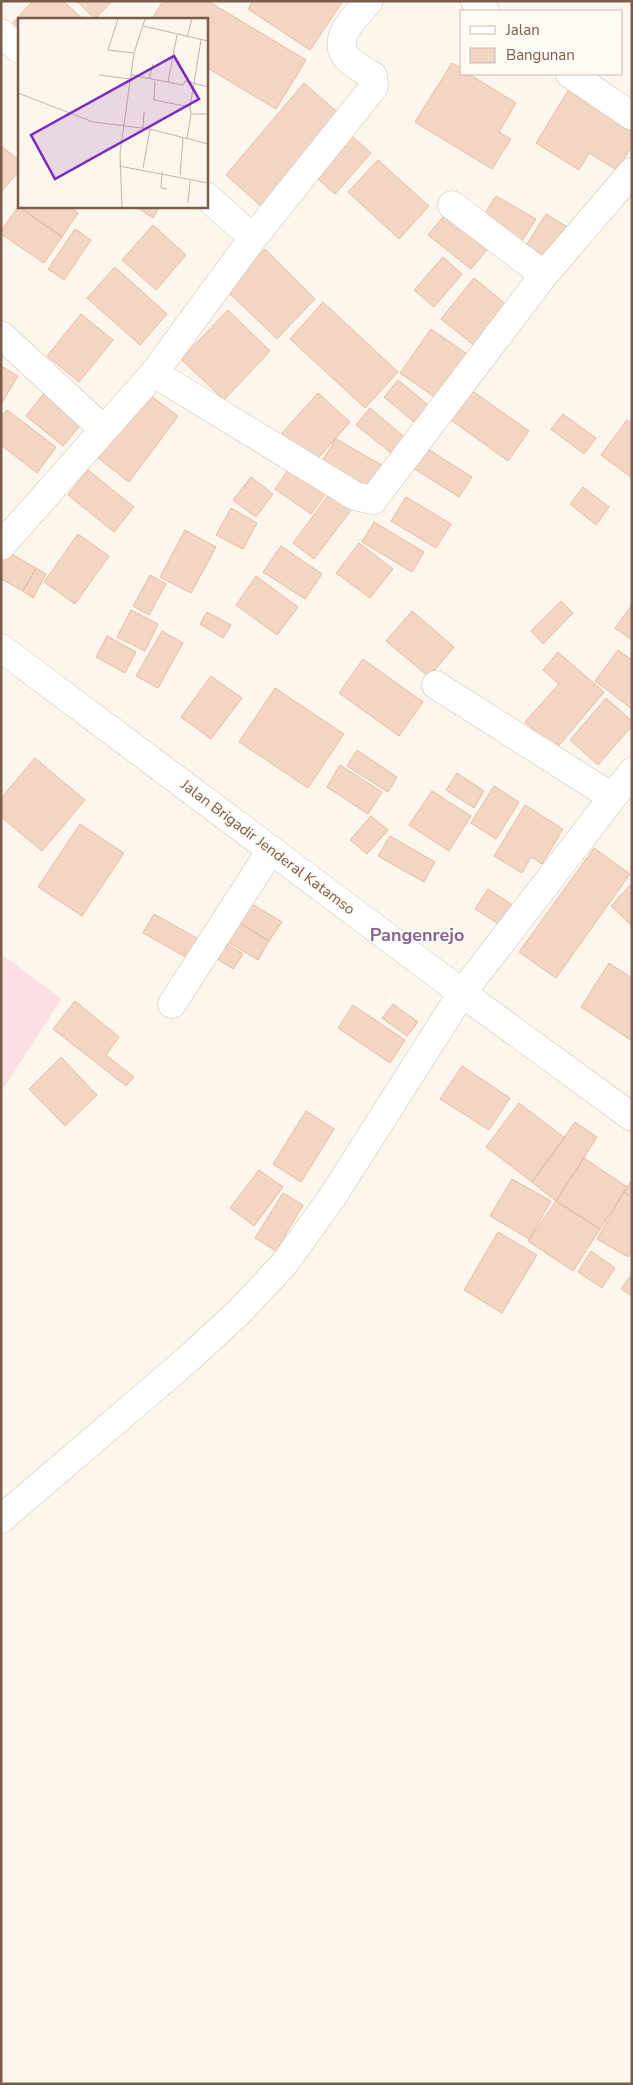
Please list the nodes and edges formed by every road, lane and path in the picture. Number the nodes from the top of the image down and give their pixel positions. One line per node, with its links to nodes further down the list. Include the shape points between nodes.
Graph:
1 (369, 1): 11 (street, via 344,31 341,43 348,58 373,76 373,88)
2 (474, 1): 3 (street)
3 (484, 10)
4 (1, 33): 5 (street)
5 (18, 48)
6 (571, 75): 7 (street)
7 (632, 116)
8 (632, 172): 12 (street)
9 (208, 198): 11 (street)
10 (452, 205): 12 (street)
11 (253, 238): 14 (street)
12 (544, 275): 14 (street, via 373,500 355,496)
13 (1, 335): 15 (street)
14 (154, 372): 15 (street)
15 (103, 429): 16 (street)
16 (1, 546)
17 (1, 648): 21 (street, Jalan Brigadir Jenderal Katamso)
18 (436, 685): 20 (street)
19 (632, 772): 20 (street)
20 (612, 797): 22 (street)
21 (271, 850): 22 (street, Jalan Brigadir Jenderal Katamso); 23 (street)
22 (462, 993): 24 (street, Jalan Brigadir Jenderal Katamso); 25 (street, via 331,1199 284,1264 240,1312 188,1360)
23 (172, 1004)
24 (632, 1117)
25 (5, 1516)

